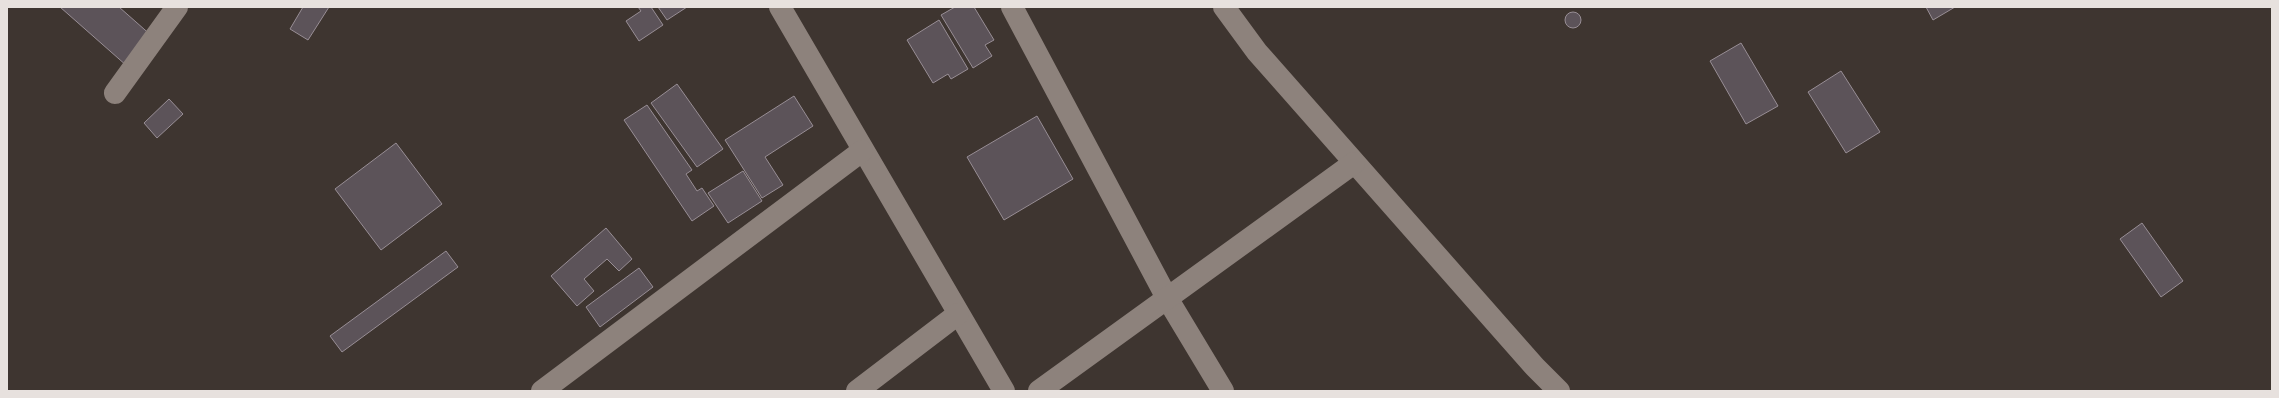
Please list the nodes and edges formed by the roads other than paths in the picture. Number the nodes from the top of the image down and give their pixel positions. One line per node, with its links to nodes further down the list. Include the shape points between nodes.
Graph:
1 (177, 7): 5 (street)
2 (780, 7): 6 (street)
3 (1012, 7): 8 (street)
4 (1224, 7): 7 (street, via 1257,52)
5 (115, 93)
6 (862, 151): 9 (street); 10 (street)
7 (1354, 163): 8 (street); 15 (street, via 1535,367)
8 (1167, 298): 13 (street); 14 (street)
9 (958, 314): 11 (street); 12 (street)
10 (542, 391)
11 (857, 391)
12 (1004, 391)
13 (1039, 391)
14 (1223, 391)
15 (1560, 391)

